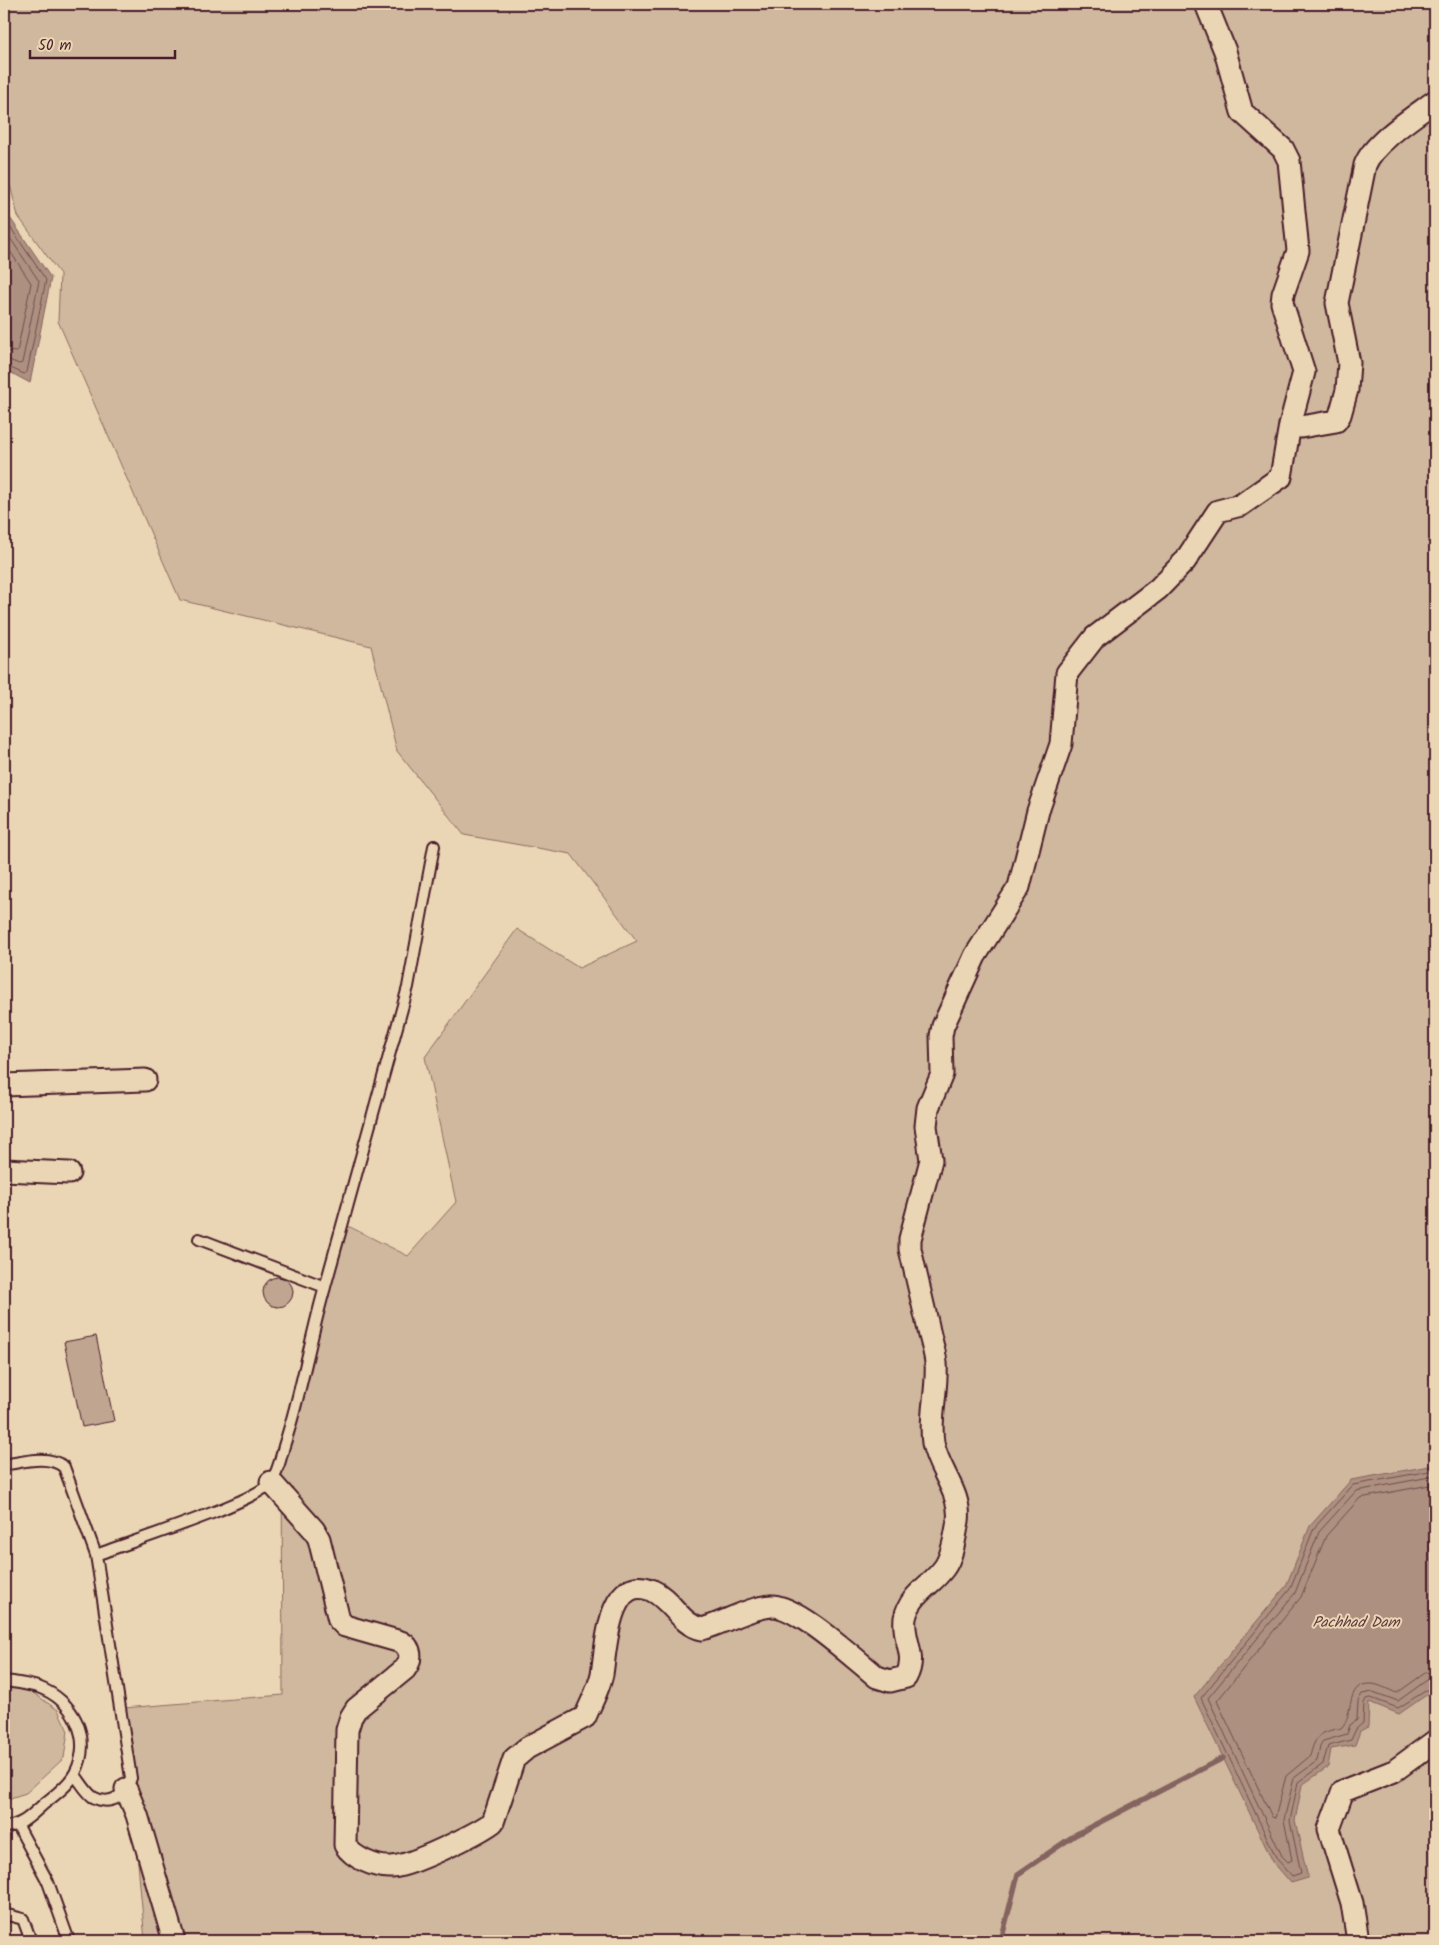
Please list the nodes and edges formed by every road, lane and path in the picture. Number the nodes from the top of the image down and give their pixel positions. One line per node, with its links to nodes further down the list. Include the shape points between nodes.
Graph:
1 (1206, 4): 3 (street, via 1225,51 1242,112 1282,148 1289,161 1298,252 1282,303 1304,372)
2 (1435, 101): 3 (street, via 1388,138 1365,164 1337,303 1349,363 1347,390 1340,415 1336,421 1301,427)
3 (1290, 425): 12 (street, via 1281,477 1240,505 1218,511 1185,561 1158,589 1095,636 1067,673 1061,744 1038,811 1019,887 974,956 943,1026 942,1074 928,1108 926,1126 931,1160 910,1249 936,1363 933,1442 958,1506 958,1520 945,1567 915,1595 908,1609 905,1619 911,1667 906,1677 890,1681 877,1677 806,1620 781,1606 760,1608 702,1629 694,1628 658,1593 647,1589 634,1590 618,1601 613,1612 601,1676 585,1717 527,1748 514,1759 494,1822 402,1866 381,1867 356,1856 345,1845 348,1730 356,1709 406,1669 410,1653 401,1642 345,1626 339,1620 319,1539)
4 (434, 846): 10 (lane, via 408,987)
5 (145, 1080): 6 (street)
6 (4, 1085)
7 (4, 1170): 8 (street)
8 (69, 1173)
9 (199, 1239): 10 (lane)
10 (325, 1287): 12 (lane, via 292,1423)
11 (4, 1465): 13 (lane, via 44,1460 64,1467)
12 (271, 1482): 13 (lane, via 260,1492 235,1504)
13 (96, 1555): 17 (lane, via 130,1778)
14 (4, 1680): 16 (lane, via 39,1688 56,1696 70,1711 83,1736)
15 (1435, 1741): 24 (street, via 1394,1771 1343,1791 1330,1829 1352,1903)
16 (75, 1775): 17 (lane, via 97,1798 114,1799); 18 (lane)
17 (126, 1789): 23 (street, via 138,1815)
18 (18, 1826): 19 (lane); 22 (lane, via 48,1882)
19 (4, 1827)
20 (4, 1914): 21 (lane, via 23,1919)
21 (31, 1941)
22 (69, 1941)
23 (174, 1941)
24 (1358, 1941)

